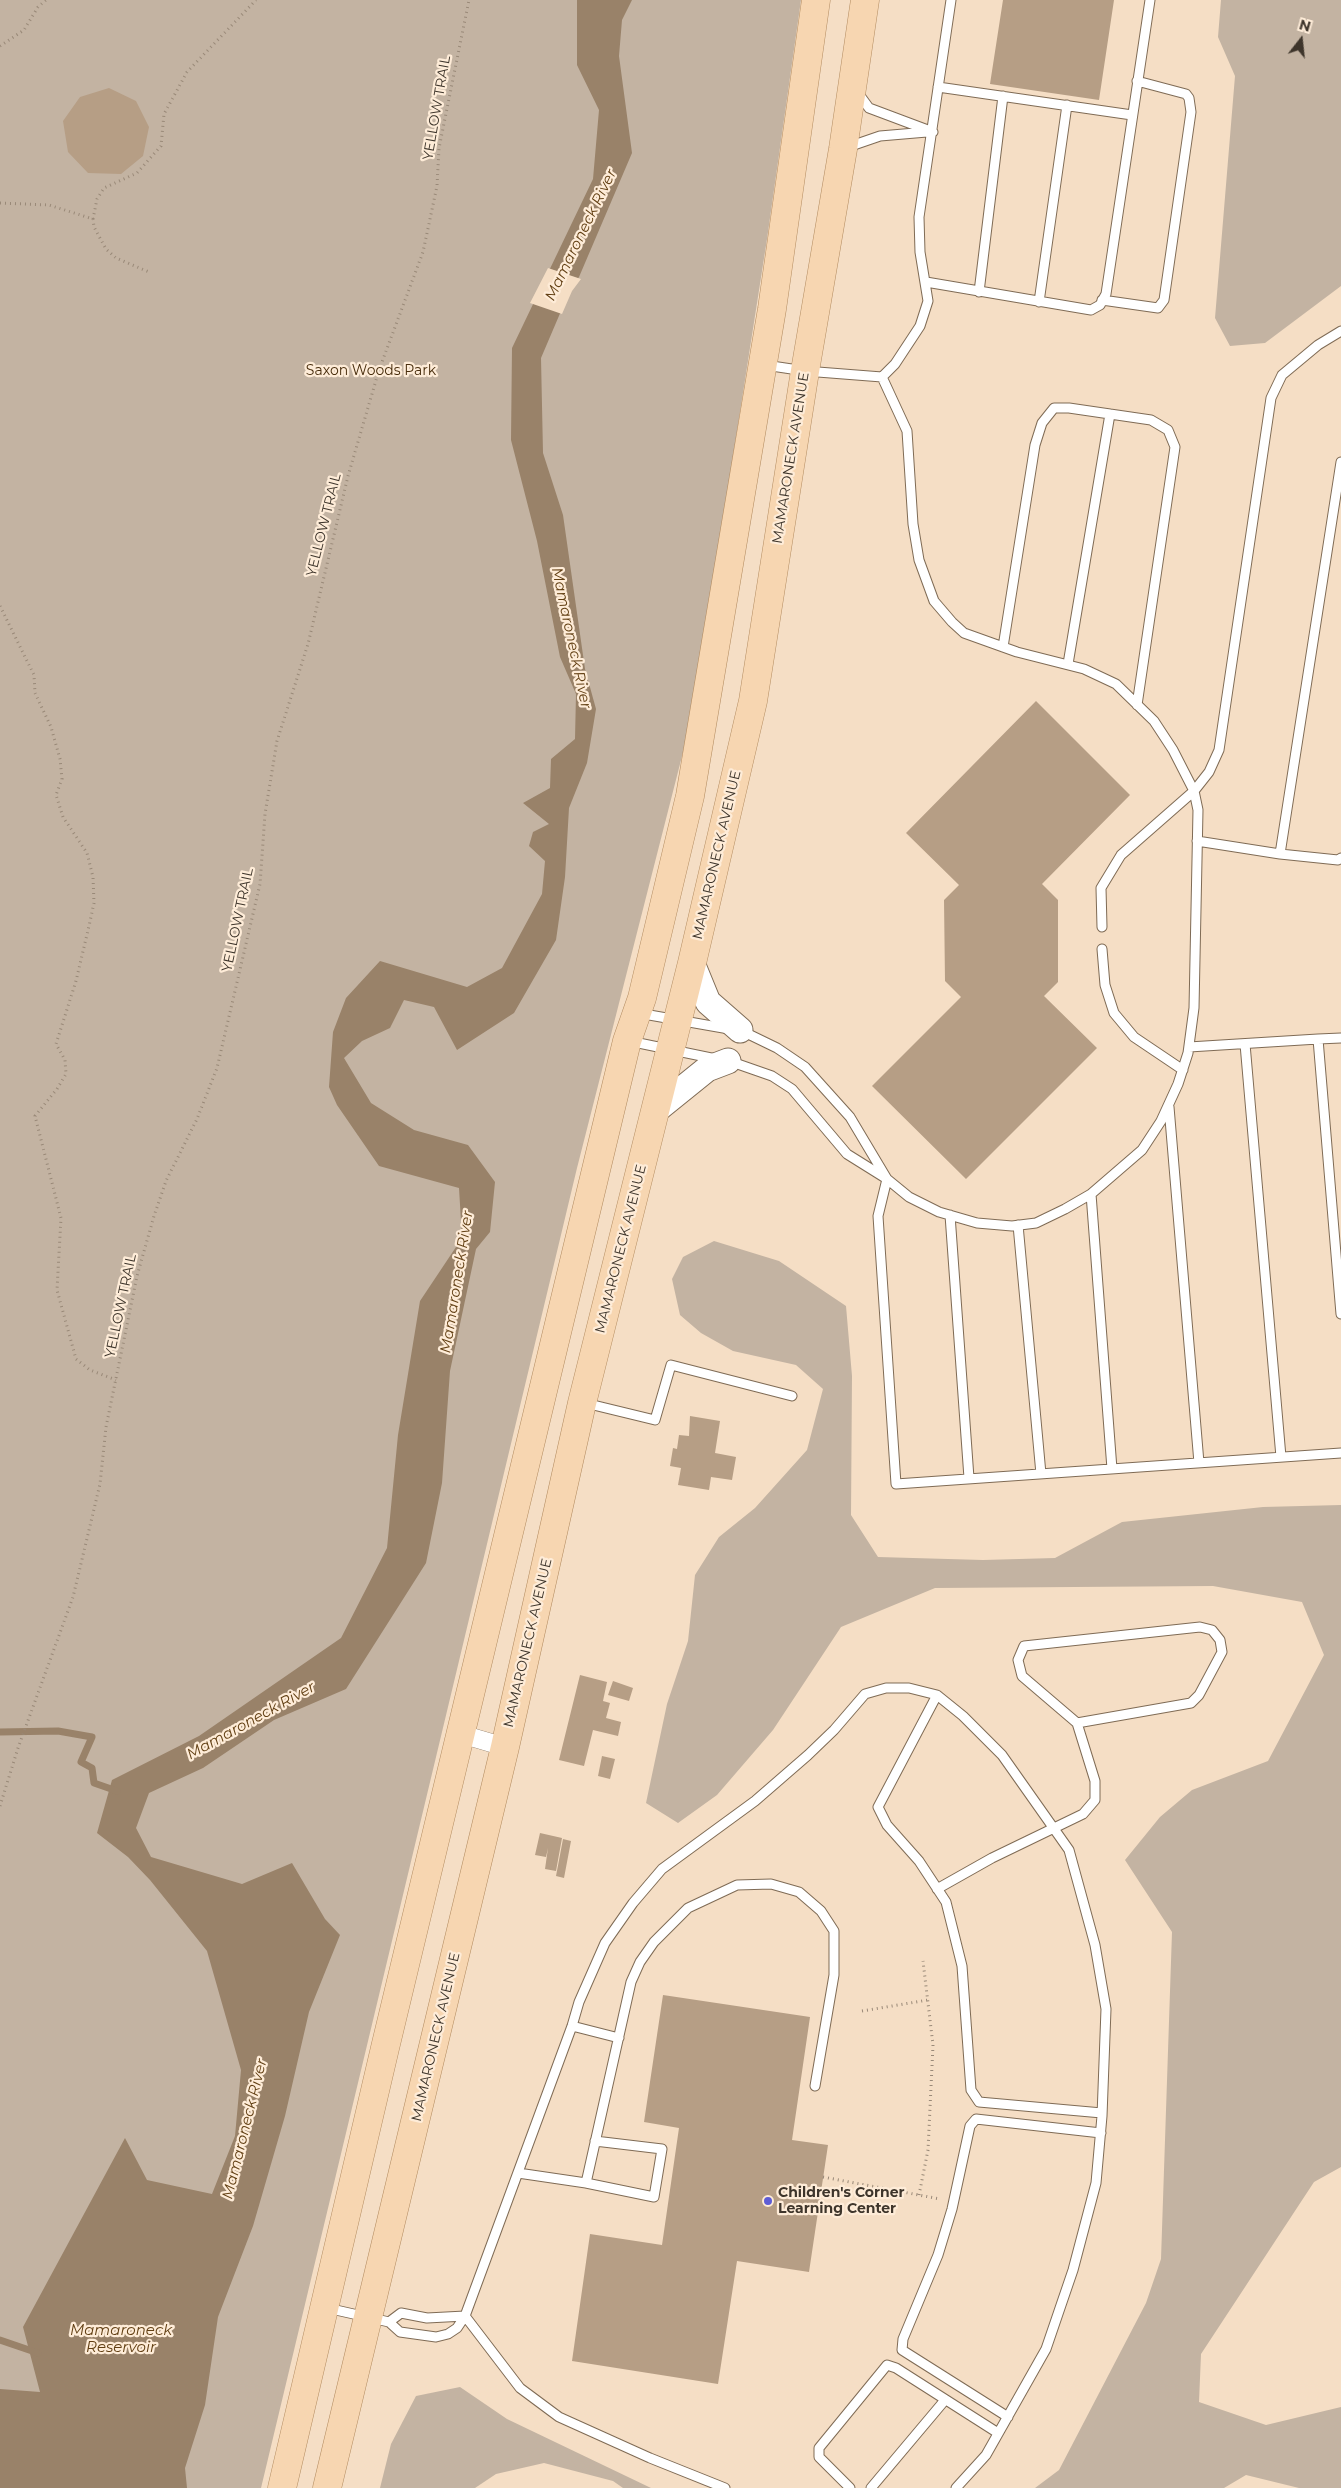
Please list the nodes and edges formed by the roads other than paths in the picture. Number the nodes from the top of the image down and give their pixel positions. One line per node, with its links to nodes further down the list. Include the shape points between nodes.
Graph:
1 (816, 0): 18 (main road)
2 (865, 0): 6 (main road, MAMARONECK AVENUE)
3 (951, 0): 7 (lane)
4 (1150, 0): 5 (lane)
5 (1138, 81): 10 (lane); 15 (lane, via 1186,94 1191,112 1164,300 1158,308)
6 (852, 86): 11 (lane, via 869,108); 12 (main road, MAMARONECK AVENUE)
7 (938, 87): 8 (lane); 11 (lane)
8 (1003, 96): 9 (lane); 14 (lane)
9 (1067, 105): 10 (lane); 16 (lane)
10 (1132, 115): 15 (lane, via 1106,294)
11 (933, 132): 12 (lane, via 880,136); 13 (lane, via 919,217 920,252)
12 (843, 149): 19 (main road, MAMARONECK AVENUE)
13 (926, 282): 14 (lane); 20 (lane, via 928,301 920,326 895,364)
14 (979, 292): 16 (lane)
15 (1102, 300): 16 (lane, via 1091,310)
16 (1039, 302)
17 (1341, 331): 26 (lane, via 1318,345 1282,375 1271,398 1219,750 1209,772)
18 (763, 364): 19 (lane); 33 (main road, via 690,796)
19 (804, 371): 20 (lane); 32 (main road, MAMARONECK AVENUE, via 753,701)
20 (882, 377): 23 (lane, via 907,431 913,524 919,560 934,601 964,632)
21 (1110, 414): 23 (lane, via 1054,408 1042,423 1035,445); 24 (lane); 25 (lane, via 1151,420 1168,430 1176,447)
22 (1341, 462): 28 (lane)
23 (1003, 647): 24 (lane)
24 (1068, 664): 25 (lane, via 1116,684)
25 (1137, 704): 26 (lane, via 1154,721 1173,750)
26 (1194, 791): 27 (lane, via 1198,810); 30 (lane, via 1121,855 1101,888)
27 (1197, 840): 28 (lane); 40 (lane, via 1194,1008)
28 (1280, 854): 29 (lane)
29 (1341, 858)
30 (1102, 927)
31 (1102, 948): 43 (lane, via 1105,985 1114,1013 1134,1037)
32 (692, 963): 34 (main road, MAMARONECK AVENUE); 35 (main road, via 708,1002)
33 (637, 1013): 34 (lane); 38 (main road)
34 (677, 1021): 35 (lane); 41 (main road, MAMARONECK AVENUE)
35 (740, 1030): 46 (lane, via 777,1048 805,1067 850,1117)
36 (1341, 1038): 37 (lane)
37 (1318, 1039): 39 (lane); 50 (lane)
38 (626, 1041): 41 (lane); 61 (main road)
39 (1245, 1044): 40 (lane); 54 (lane)
40 (1189, 1047): 43 (lane)
41 (670, 1050): 42 (lane); 45 (main road, MAMARONECK AVENUE)
42 (728, 1061): 45 (main road, via 700,1074); 46 (lane, via 772,1076 792,1089 847,1154)
43 (1183, 1070): 44 (lane)
44 (1168, 1106): 47 (lane, via 1142,1150); 55 (lane)
45 (656, 1110): 52 (main road, MAMARONECK AVENUE)
46 (887, 1179): 48 (lane, via 909,1197); 58 (lane, via 878,1216 896,1484)
47 (1091, 1194): 49 (lane, via 1036,1223); 56 (lane)
48 (950, 1215): 49 (lane, via 977,1223); 58 (lane)
49 (1018, 1225): 57 (lane)
50 (1341, 1314)
51 (792, 1396): 52 (lane, via 671,1365 655,1420)
52 (582, 1402): 62 (main road, MAMARONECK AVENUE)
53 (1341, 1453): 54 (lane)
54 (1281, 1457): 55 (lane)
55 (1199, 1463): 56 (lane)
56 (1112, 1469): 57 (lane)
57 (1041, 1474): 58 (lane)
58 (969, 1478)
59 (937, 1695): 63 (lane, via 1002,1755); 64 (lane, via 878,1807 887,1825 919,1861); 65 (lane, via 909,1688 886,1688 864,1694 821,1743 755,1801 662,1869 605,1943)
60 (1077, 1723): 60 (lane, via 1022,1676 1018,1660 1024,1646 1200,1628 1212,1630 1220,1640 1222,1652 1191,1703); 63 (lane, via 1095,1781 1095,1800 1083,1814)
61 (461, 1734): 62 (street); 73 (main road)
62 (505, 1747): 75 (main road, MAMARONECK AVENUE)
63 (1054, 1828): 64 (lane); 68 (lane, via 1069,1850 1095,1945 1106,2009)
64 (937, 1889): 68 (lane, via 946,1902 962,1966 971,2090 979,2102)
65 (572, 2026): 66 (lane); 71 (lane)
66 (619, 2038): 67 (lane, via 631,1982 654,1942 688,1908 737,1885 771,1884 799,1892 821,1911 834,1931 834,1975); 70 (lane)
67 (814, 2086)
68 (1102, 2113): 69 (lane)
69 (1101, 2133): 77 (lane, via 1096,2183 1073,2270 1046,2349); 77 (lane, via 976,2119 970,2126 954,2201 938,2255 902,2340 902,2350)
70 (595, 2141): 72 (lane); 72 (lane, via 662,2150 654,2196)
71 (518, 2173): 72 (lane); 74 (lane)
72 (586, 2184)
73 (324, 2307): 75 (lane); 79 (main road)
74 (465, 2316): 75 (lane, via 426,2318 401,2313); 75 (lane, via 457,2328 436,2337 400,2332); 81 (lane, via 520,2388 559,2417)
75 (379, 2320): 80 (main road, MAMARONECK AVENUE)
76 (946, 2400): 78 (lane); 82 (lane, via 887,2365 820,2448 819,2457); 83 (lane)
77 (1008, 2417): 78 (lane)
78 (998, 2433): 84 (lane, via 986,2455)
79 (282, 2488)
80 (327, 2488)
81 (725, 2488)
82 (850, 2488)
83 (871, 2488)
84 (956, 2488)

